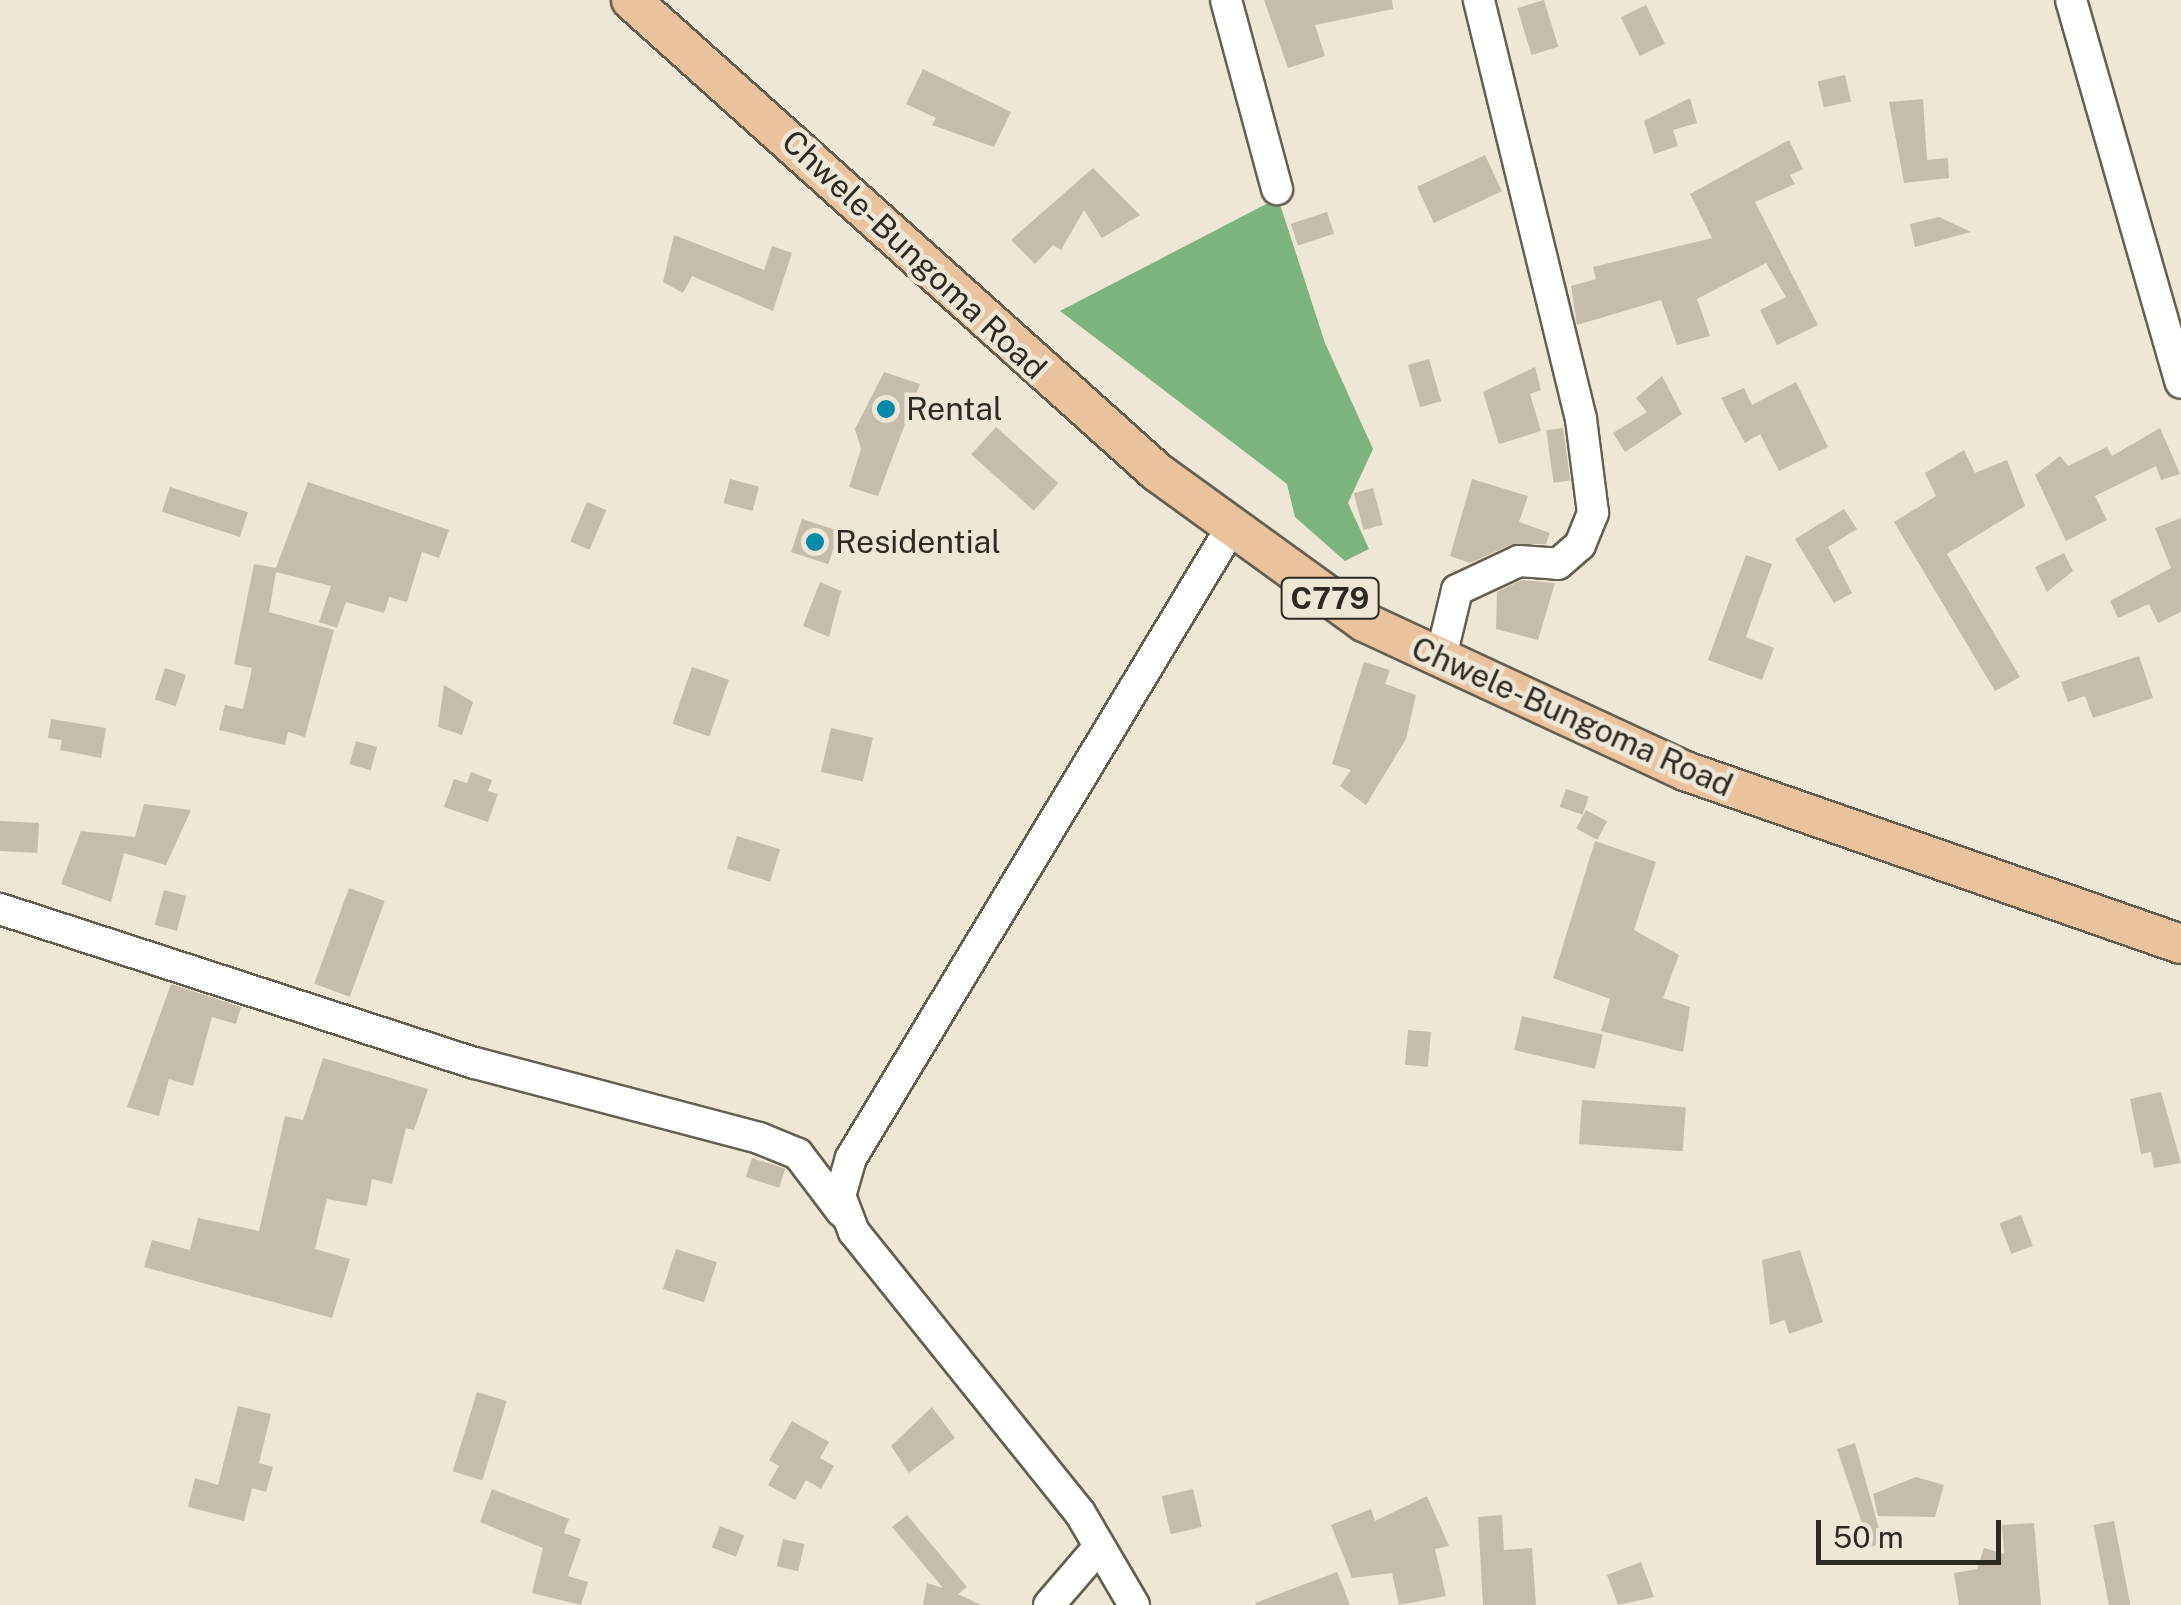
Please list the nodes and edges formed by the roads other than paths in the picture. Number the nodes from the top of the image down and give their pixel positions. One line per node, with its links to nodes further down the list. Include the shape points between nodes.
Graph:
1 (631, 0): 7 (main road, Chwele-Bungoma Road / C779, via 1044,376)
2 (1226, 0): 5 (street)
3 (1479, 0): 8 (street, via 1581,420 1594,513 1580,545 1558,564 1519,561 1458,590)
4 (2071, 0): 6 (street)
5 (1276, 189)
6 (2181, 383)
7 (1231, 528): 8 (main road, Chwele-Bungoma Road / C779, via 1364,622); 11 (street, via 851,1158)
8 (1440, 661): 10 (main road, Chwele-Bungoma Road / C779, via 1703,778)
9 (0, 909): 11 (street, via 608,1103 760,1138 798,1154)
10 (2181, 944)
11 (842, 1212): 12 (street)
12 (1098, 1548): 13 (street); 14 (street)
13 (1049, 1605)
14 (1134, 1605)

